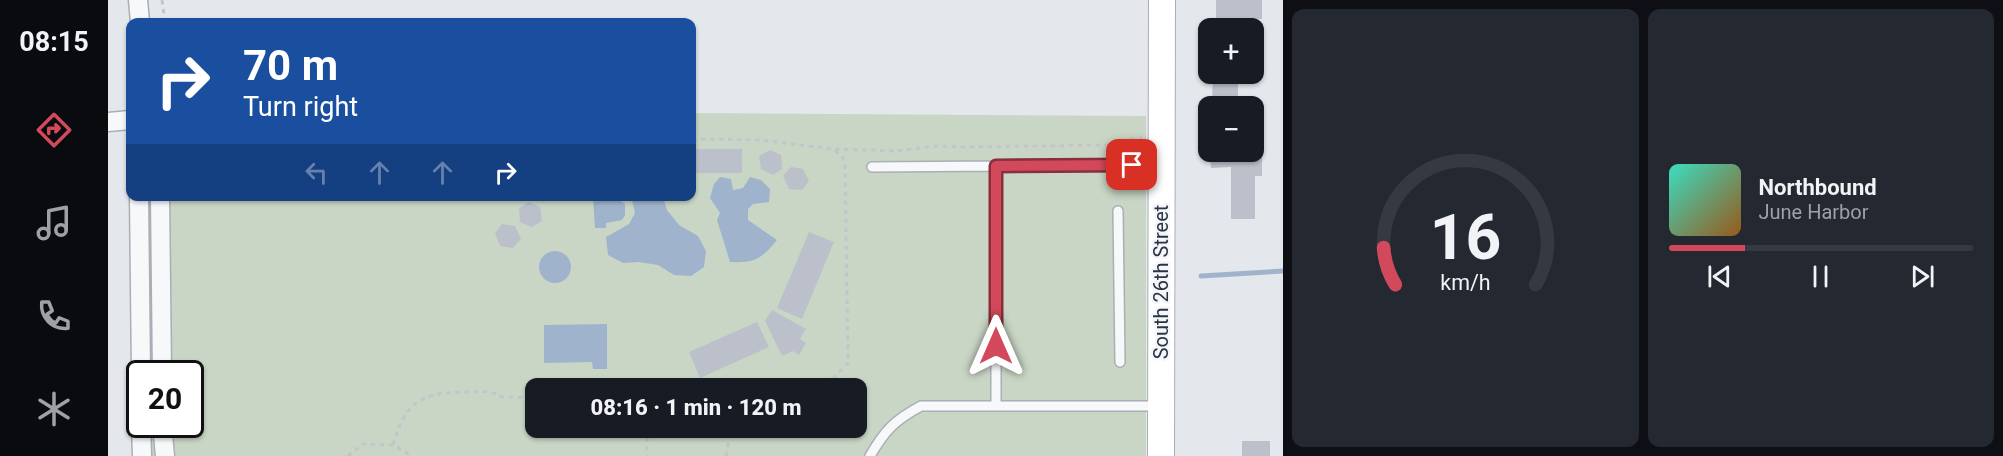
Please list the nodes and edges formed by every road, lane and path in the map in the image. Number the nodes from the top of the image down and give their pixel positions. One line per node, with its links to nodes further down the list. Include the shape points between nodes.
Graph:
1 (138, 0): 4 (street)
2 (162, 0): 5 (path)
3 (1162, 0): 9 (street, South 26th Street)
4 (140, 18)
5 (164, 18)
6 (1146, 137): 8 (path, via 1115,145)
7 (696, 140): 8 (path, via 760,140)
8 (833, 149): 18 (path, via 844,163 848,363)
9 (1161, 164): 10 (lane); 21 (street, South 26th Street)
10 (996, 166): 11 (lane); 20 (lane)
11 (872, 167)
12 (139, 201): 15 (street)
13 (160, 201): 16 (street)
14 (1118, 211): 17 (lane)
15 (141, 360)
16 (162, 360)
17 (1120, 362)
18 (834, 378)
19 (525, 397): 26 (path, via 500,397 492,392 429,395 413,405)
20 (996, 405): 21 (lane); 33 (lane, via 921,406 884,433)
21 (1161, 405): 34 (street, South 26th Street)
22 (141, 438): 27 (street)
23 (163, 438): 28 (street)
24 (647, 438): 31 (path)
25 (729, 438): 32 (path)
26 (393, 445): 29 (path, via 363,444); 30 (path)
27 (142, 456)
28 (165, 456)
29 (348, 456)
30 (412, 456)
31 (647, 456)
32 (726, 456)
33 (870, 456)
34 (1161, 456)

